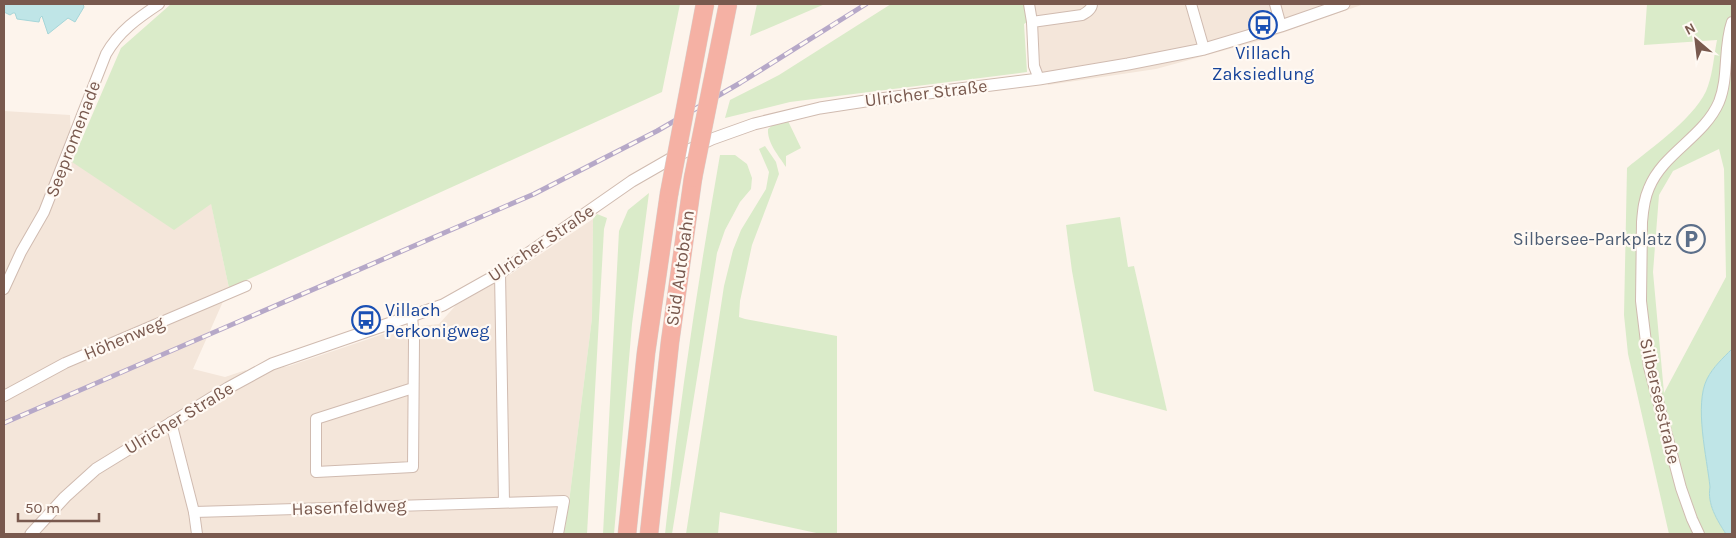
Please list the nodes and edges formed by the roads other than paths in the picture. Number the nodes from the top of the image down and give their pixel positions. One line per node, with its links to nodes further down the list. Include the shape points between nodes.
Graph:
1 (159, 4): 16 (street, Seepromenade, via 113,40 44,212)
2 (705, 4): 26 (highway, Süd Autobahn, bridge, via 669,194 646,353)
3 (728, 4): 27 (highway, Süd Autobahn, bridge, via 693,178 670,342)
4 (1029, 4): 9 (street)
5 (1092, 4): 9 (street, via 1082,14)
6 (1191, 4): 12 (street)
7 (1275, 4): 11 (street)
8 (1344, 4): 11 (street, Ulricher Straße)
9 (1032, 22): 13 (street, via 1034,66)
10 (1732, 22): 28 (street, Silberseestraße, via 1720,101 1707,122 1659,172 1650,186 1642,222 1641,301 1649,367 1679,481)
11 (1282, 26): 12 (street, Ulricher Straße)
12 (1204, 50): 13 (street, Ulricher Straße)
13 (1039, 79): 14 (street, Ulricher Straße, via 829,106 712,139 632,181)
14 (500, 273): 17 (street, Ulricher Straße, via 443,305); 21 (street)
15 (246, 286): 19 (street, Höhenweg, via 65,363)
16 (4, 289)
17 (412, 316): 18 (street); 20 (street, Ulricher Straße, via 272,364)
18 (412, 388): 18 (street, via 316,419 316,472 413,467)
19 (4, 396)
20 (171, 422): 22 (street); 23 (street, Ulricher Straße, via 96,469)
21 (504, 502): 22 (street, Hasenfeldweg); 25 (street, Hasenfeldweg, via 564,501)
22 (194, 512): 24 (street)
23 (31, 534)
24 (197, 534)
25 (558, 534)
26 (627, 534)
27 (649, 534)
28 (1699, 534)

